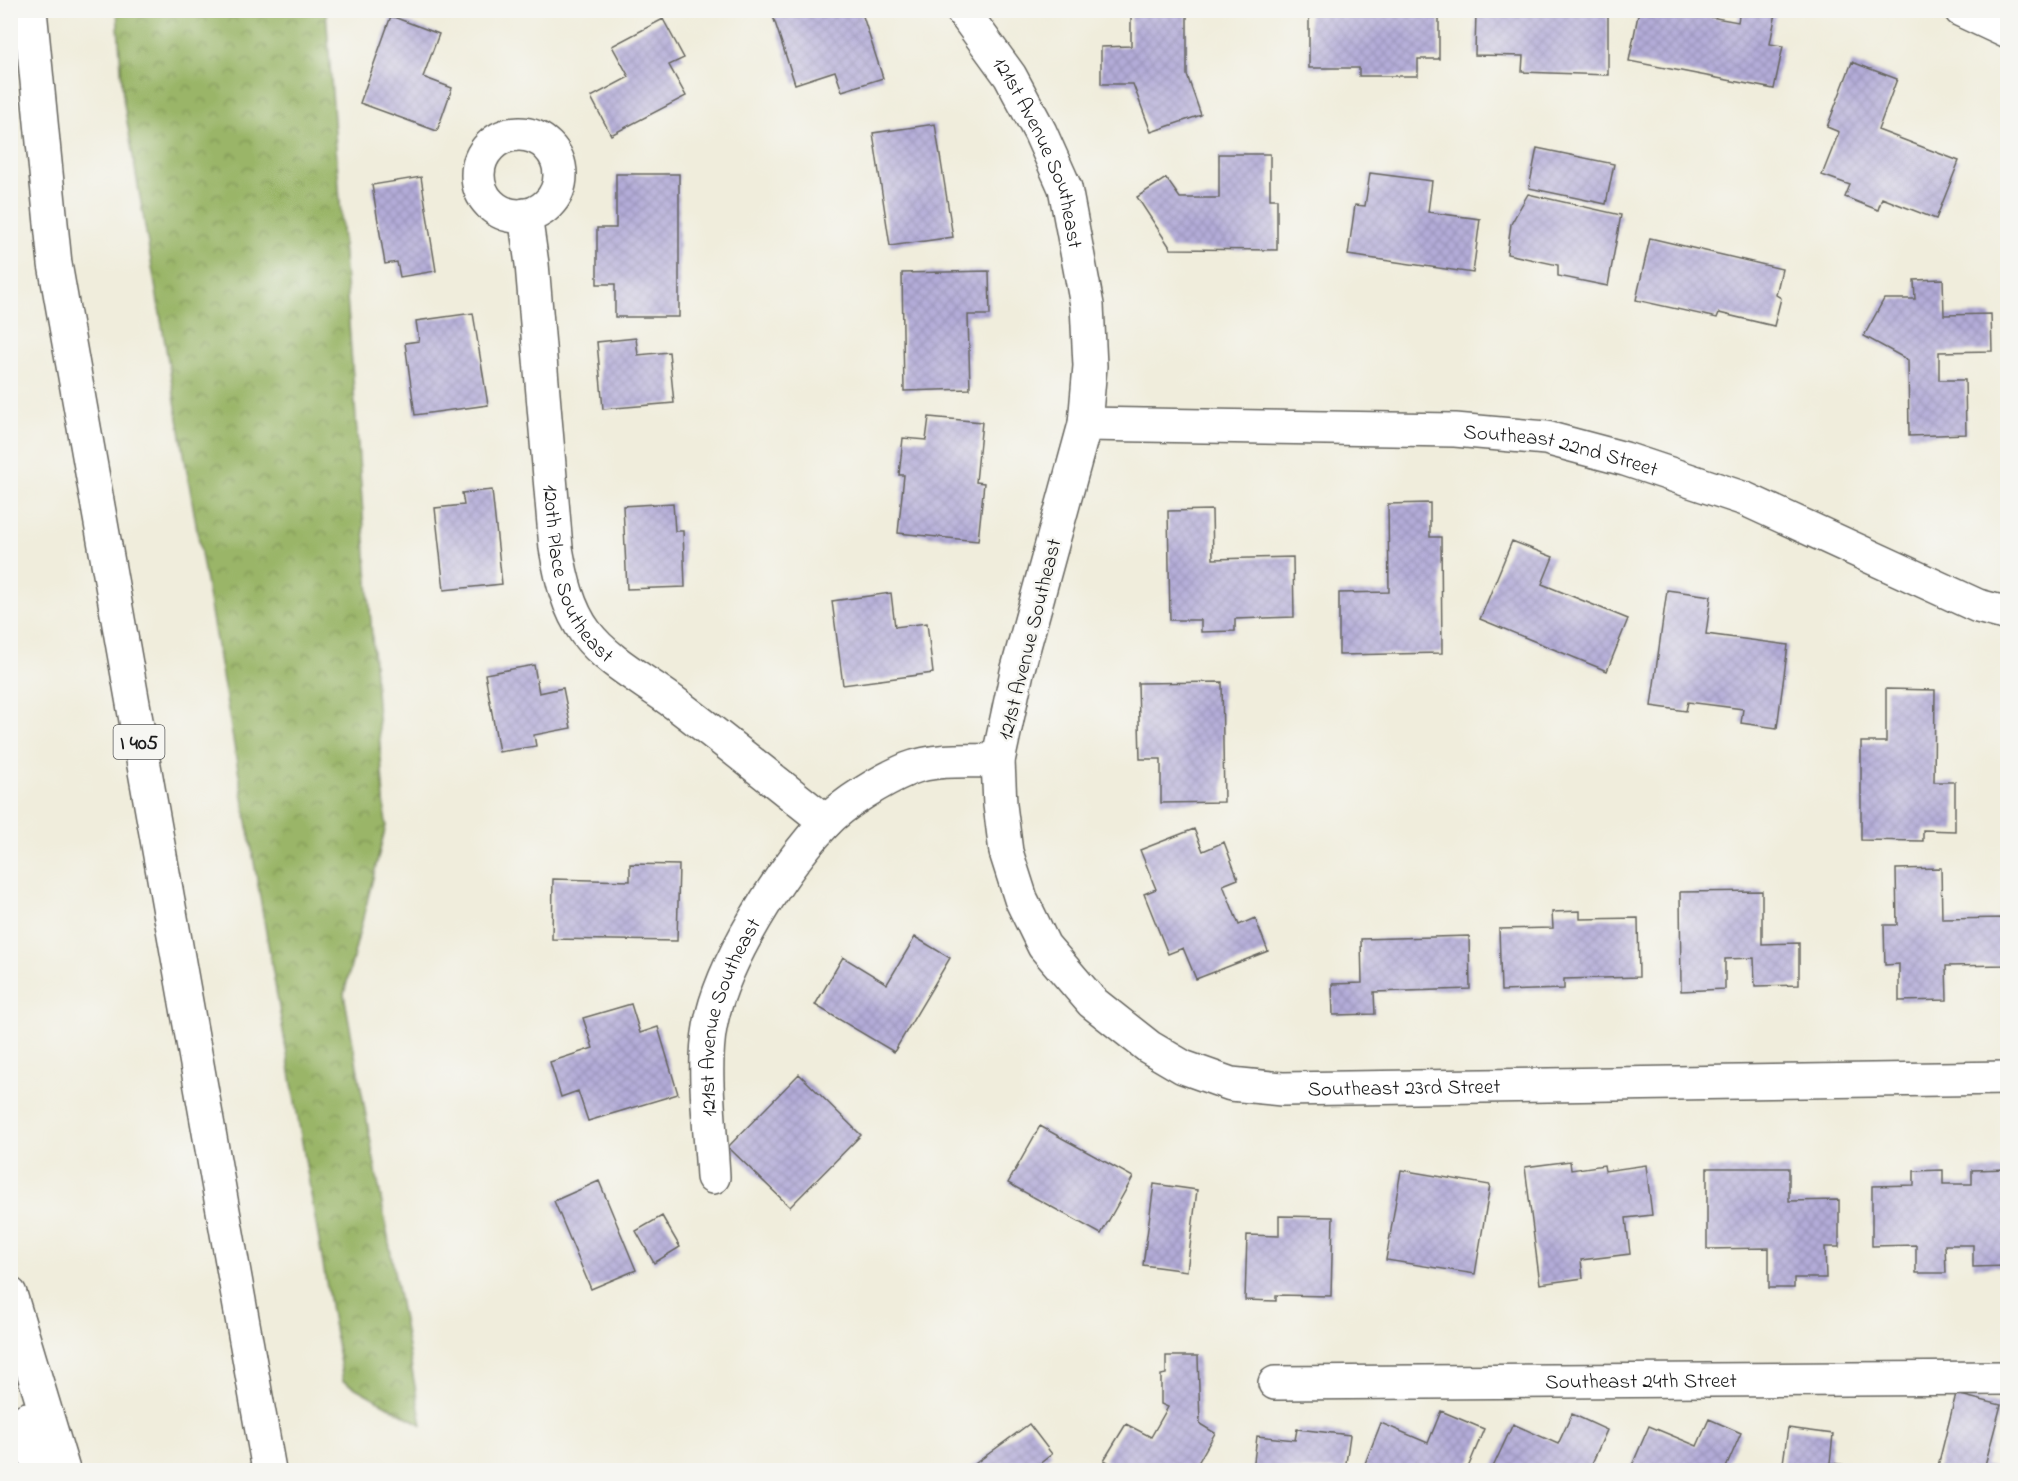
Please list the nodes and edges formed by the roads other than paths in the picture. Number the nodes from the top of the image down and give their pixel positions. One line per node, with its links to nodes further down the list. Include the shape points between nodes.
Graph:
1 (30, 10): 18 (main road, I 405, via 55,264)
2 (1961, 10): 4 (main road)
3 (970, 13): 6 (main road, 121st Avenue Southeast, via 1010,76 1065,188 1087,305 1090,366)
4 (2007, 32)
5 (525, 215): 9 (main road, 120th Place Southeast, via 556,548 573,610 586,633 609,656)
6 (1085, 424): 7 (main road, Southeast 22nd Street, via 1455,430 1546,438 1625,459 1745,499 1978,606); 8 (main road, 121st Avenue Southeast, via 1017,672)
7 (2007, 614)
8 (998, 761): 9 (main road, 121st Avenue Southeast, via 949,761 910,768 869,790); 10 (main road, Southeast 23rd Street, via 1006,852 1021,899 1044,946 1092,1002 1149,1047 1231,1084 1282,1089)
9 (826, 822): 11 (main road, 121st Avenue Southeast, via 786,870 751,929 715,1005 707,1048)
10 (2007, 1078)
11 (713, 1177)
12 (10, 1294): 17 (main road)
13 (10, 1347): 16 (main road)
14 (2007, 1378): 15 (main road, Southeast 24th Street)
15 (1275, 1383)
16 (39, 1470)
17 (63, 1470)
18 (269, 1470)

